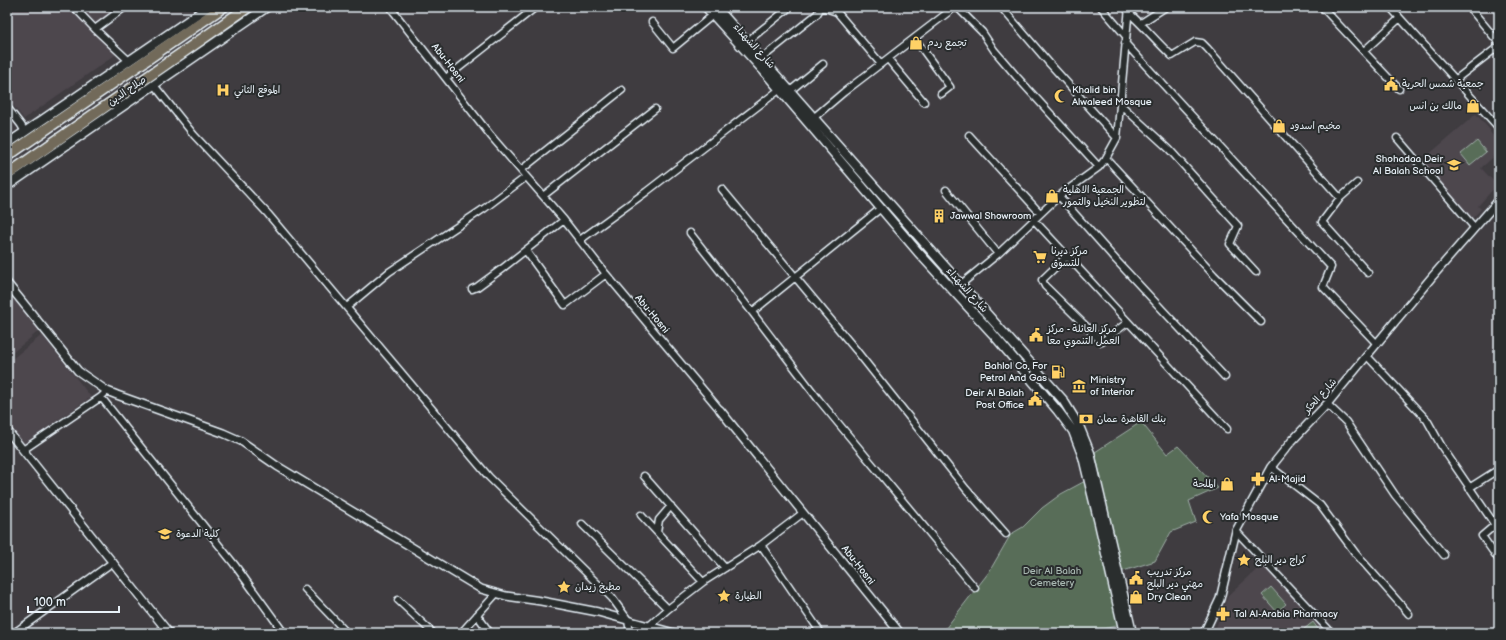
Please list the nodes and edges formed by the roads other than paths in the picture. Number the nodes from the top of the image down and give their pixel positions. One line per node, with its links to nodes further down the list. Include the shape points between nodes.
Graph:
1 (74, 7): 24 (street)
2 (124, 7): 24 (street)
3 (208, 7): 33 (main road)
4 (223, 7): 48 (highway, صلاح الدين)
5 (248, 7): 60 (highway, صلاح الدين)
6 (266, 7): 38 (main road)
7 (390, 7): 36 (street, Abu-Hosni)
8 (536, 7): 36 (street)
9 (706, 7): 20 (main road, شارع الشهداء)
10 (790, 7): 28 (street)
11 (822, 7): 31 (street, via 817,14); 35 (street, via 837,12)
12 (956, 7): 26 (street); 58 (street, via 982,32 1017,77)
13 (1001, 7): 53 (street)
14 (1101, 7): 25 (street)
15 (1166, 7): 23 (street)
16 (1322, 7): 30 (street)
17 (1390, 7): 21 (street)
18 (1469, 7): 29 (street)
19 (1128, 10): 23 (street); 25 (street)
20 (715, 11): 22 (street, via 672,48); 28 (main road, شارع الشهداء)
21 (1400, 18): 30 (street); 37 (street)
22 (652, 22)
23 (1141, 23): 68 (street, via 1152,38 1172,56 1195,42 1202,43)
24 (95, 29): 33 (street)
25 (1125, 35): 27 (street)
26 (914, 39): 32 (street); 43 (street, via 950,87)
27 (1125, 43): 45 (street); 92 (street, via 1331,267 1323,287)
28 (745, 44): 31 (main road, شارع الشهداء); 41 (main road, شارع الشهداء)
29 (1499, 44): 37 (street)
30 (1364, 51): 39 (street)
31 (762, 58): 42 (main road, شارع الشهداء)
32 (888, 59): 35 (street); 44 (street)
33 (129, 61): 48 (main road)
34 (823, 64): 42 (street)
35 (881, 64): 49 (street)
36 (446, 78): 59 (street, Abu-Hosni)
37 (1455, 80): 50 (street)
38 (154, 85): 63 (main road); 88 (street, via 194,135 268,214)
39 (1399, 89)
40 (622, 90): 59 (street)
41 (779, 90): 49 (main road, شارع الشهداء); 76 (street)
42 (790, 91): 49 (main road, شارع الشهداء)
43 (941, 94)
44 (924, 102)
45 (1121, 105): 53 (street); 80 (street, via 1169,149 1238,226 1230,244)
46 (7, 107): 51 (street)
47 (655, 109): 66 (street)
48 (56, 117): 51 (main road); 56 (highway, صلاح الدين)
49 (811, 120): 70 (main road, شارع الشهداء); 85 (main road, شارع الشهداء)
50 (1499, 128)
51 (25, 132): 55 (main road)
52 (969, 135): 71 (street)
53 (1117, 138): 57 (street)
54 (1397, 138): 74 (street)
55 (7, 144)
56 (7, 156)
57 (1106, 158): 58 (street); 91 (street)
58 (1100, 167): 67 (street)
59 (521, 170): 61 (street, Abu-Hosni)
60 (7, 175)
61 (526, 177): 66 (street, Abu-Hosni); 88 (street, via 485,208 389,272)
62 (1357, 183): 68 (street)
63 (7, 186)
64 (722, 188): 83 (street)
65 (946, 190): 78 (street)
66 (543, 196): 72 (street, Abu-Hosni)
67 (1059, 196): 71 (street); 94 (street)
68 (1340, 198): 81 (street, via 1322,222)
69 (1499, 200): 74 (street, شارع الحكر)
70 (881, 208): 83 (street); 87 (main road, شارع الشهداء)
71 (1040, 213): 73 (street)
72 (564, 220): 76 (street, Abu-Hosni); 77 (street)
73 (1034, 220): 78 (street); 79 (street)
74 (1474, 227): 92 (street, شارع الحكر)
75 (690, 233): 89 (street)
76 (580, 240): 82 (street, Abu-Hosni)
77 (526, 250): 82 (street, via 565,305); 86 (street)
78 (998, 254): 85 (street)
79 (1067, 256): 90 (street); 90 (street, via 1042,280 1045,286 1102,342)
80 (1256, 272)
81 (1368, 273)
82 (606, 274): 98 (street, Abu-Hosni)
83 (796, 277): 89 (street); 112 (street, via 966,489)
84 (7, 283): 95 (street, via 78,371)
85 (961, 283): 87 (street); 140 (main road, شارع الشهداء, via 1063,400 1079,426 1094,467)
86 (472, 289)
87 (954, 290): 139 (main road, شارع الشهداء, via 1031,378 1073,431 1083,457)
88 (347, 307): 126 (street, via 489,477 612,598)
89 (752, 312): 119 (street, via 818,400)
90 (1128, 322): 99 (street)
91 (1261, 322)
92 (1377, 344): 93 (street, شارع الحكر)
93 (1366, 356): 97 (street, شارع الحكر); 105 (street, via 1427,420)
94 (1225, 377)
95 (107, 391): 96 (street); 121 (street, via 241,441 277,466 481,589)
96 (101, 397): 101 (street); 131 (street, via 234,564)
97 (1327, 404): 102 (street, شارع الحكر); 114 (street, via 1346,422 1395,495)
98 (720, 410): 107 (street, Abu-Hosni)
99 (1227, 429)
100 (8, 435): 101 (street)
101 (23, 450): 116 (street)
102 (1271, 467): 110 (street, شارع الحكر); 124 (street, via 1320,505 1356,554)
103 (1499, 469): 105 (street)
104 (644, 476): 106 (street)
105 (1469, 488): 115 (street, via 1495,525 1482,536)
106 (671, 506): 111 (street, via 659,520); 117 (street)
107 (803, 513): 113 (street); 138 (street, Abu-Hosni)
108 (641, 515): 111 (street)
109 (582, 524): 123 (street)
110 (1236, 531): 141 (street, شارع الحكر, via 1220,599); 142 (street)
111 (657, 532): 118 (street)
112 (1006, 534)
113 (761, 545): 117 (street); 137 (street)
114 (1444, 555)
115 (1499, 560)
116 (113, 562): 129 (street); 130 (street)
117 (725, 568): 118 (street)
118 (703, 582): 123 (street)
119 (975, 588)
120 (305, 589): 132 (street)
121 (496, 594): 125 (street); 126 (street)
122 (398, 600): 133 (street)
123 (668, 609): 127 (street)
124 (1409, 614)
125 (477, 615): 128 (street); 134 (street)
126 (628, 620): 127 (street); 135 (street)
127 (649, 626): 136 (street)
128 (465, 632)
129 (14, 633)
130 (169, 633)
131 (284, 633)
132 (347, 633)
133 (433, 633)
134 (490, 633)
135 (630, 633)
136 (674, 633)
137 (821, 633)
138 (900, 633)
139 (1124, 633)
140 (1132, 633)
141 (1204, 633)
142 (1332, 633)

